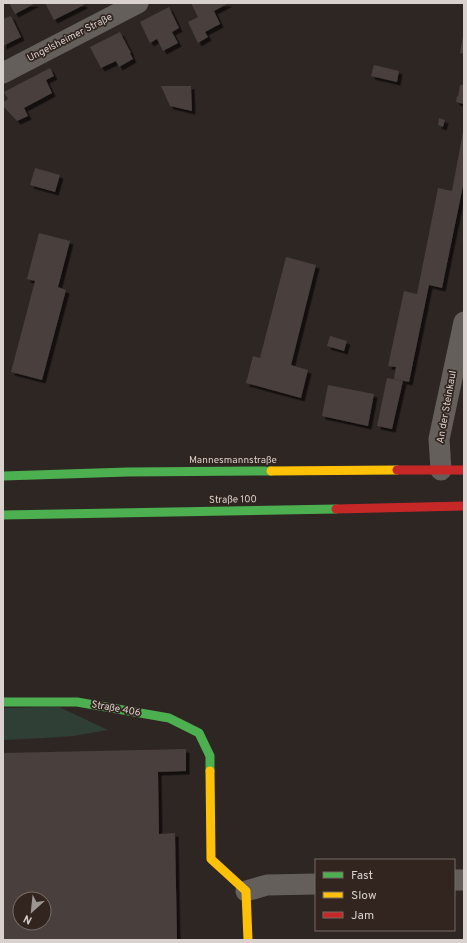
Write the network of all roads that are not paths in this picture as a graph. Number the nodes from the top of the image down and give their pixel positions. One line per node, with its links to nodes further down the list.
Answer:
1 (138, 3): 2 (street, Ungelsheimer Straße)
2 (3, 73)
3 (464, 322): 4 (street, An der Steinkaul)
4 (441, 470): 5 (street, Mannesmannstraße); 6 (street, Mannesmannstraße)
5 (464, 470)
6 (3, 476)
7 (464, 506): 8 (street, Straße 100)
8 (3, 515)
9 (3, 702): 11 (street, Straße 406)
10 (315, 884): 11 (street)
11 (246, 891): 12 (street)
12 (248, 940)

